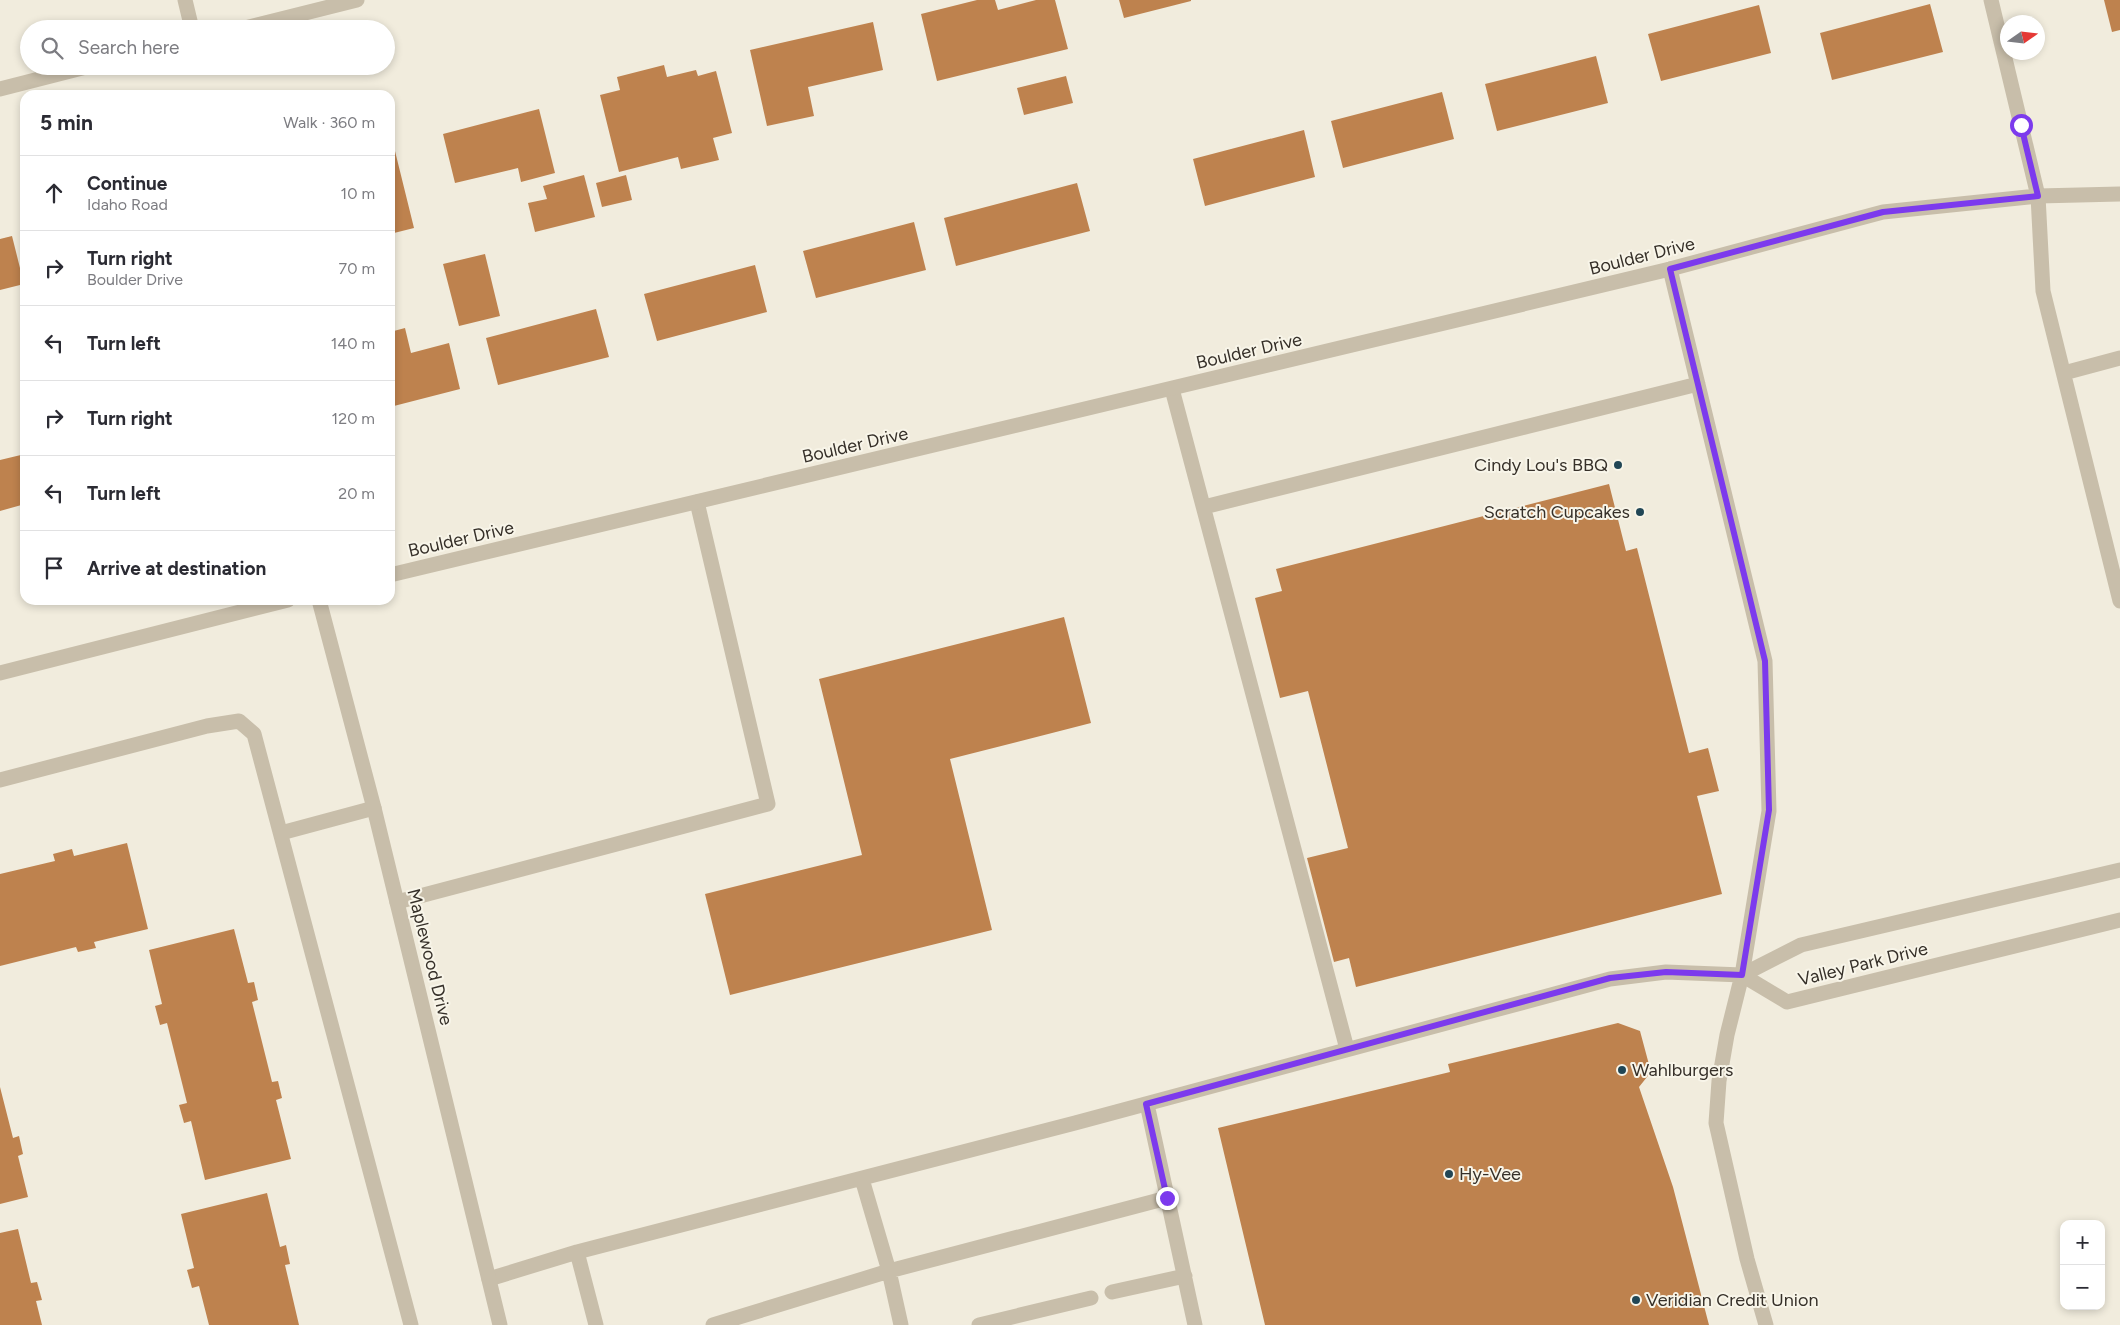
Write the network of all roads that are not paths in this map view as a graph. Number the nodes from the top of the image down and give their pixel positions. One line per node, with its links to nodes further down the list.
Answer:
1 (185, 0): 4 (street)
2 (357, 0): 5 (street)
3 (1991, 0): 9 (street)
4 (190, 20)
5 (277, 20)
6 (53, 75): 7 (street)
7 (0, 88)
8 (2120, 194): 9 (street, Boulder Drive)
9 (2038, 196): 10 (street, Boulder Drive); 12 (street)
10 (1670, 269): 13 (street); 14 (street, Boulder Drive)
11 (2120, 358): 12 (street)
12 (2064, 373): 17 (street)
13 (1698, 384): 16 (street); 29 (street)
14 (1172, 389): 15 (street, Boulder Drive); 16 (street)
15 (697, 502): 18 (street, Boulder Drive); 27 (street)
16 (1204, 508): 30 (street)
17 (2116, 570): 19 (street)
18 (395, 574)
19 (2120, 600)
20 (268, 605): 22 (street)
21 (320, 605): 24 (street, Maplewood Drive)
22 (0, 672)
23 (0, 780): 25 (street)
24 (374, 808): 25 (street); 27 (street, Maplewood Drive)
25 (281, 833): 40 (street)
26 (2120, 870): 29 (street, Valley Park Drive)
27 (397, 902): 37 (street, Maplewood Drive)
28 (2120, 920): 29 (street, Valley Park Drive)
29 (1742, 975): 30 (street); 47 (street)
30 (1346, 1050): 31 (street)
31 (1146, 1104): 32 (street); 33 (street)
32 (862, 1179): 34 (street); 35 (street)
33 (1167, 1198): 35 (street); 36 (street)
34 (577, 1252): 37 (street); 42 (street)
35 (889, 1271): 43 (street); 44 (street)
36 (1185, 1276): 38 (street); 46 (street)
37 (489, 1279): 41 (street, Maplewood Drive)
38 (1112, 1292)
39 (1091, 1298): 45 (street)
40 (410, 1325)
41 (500, 1325)
42 (596, 1325)
43 (713, 1325)
44 (901, 1325)
45 (979, 1325)
46 (1195, 1325)
47 (1766, 1325)

